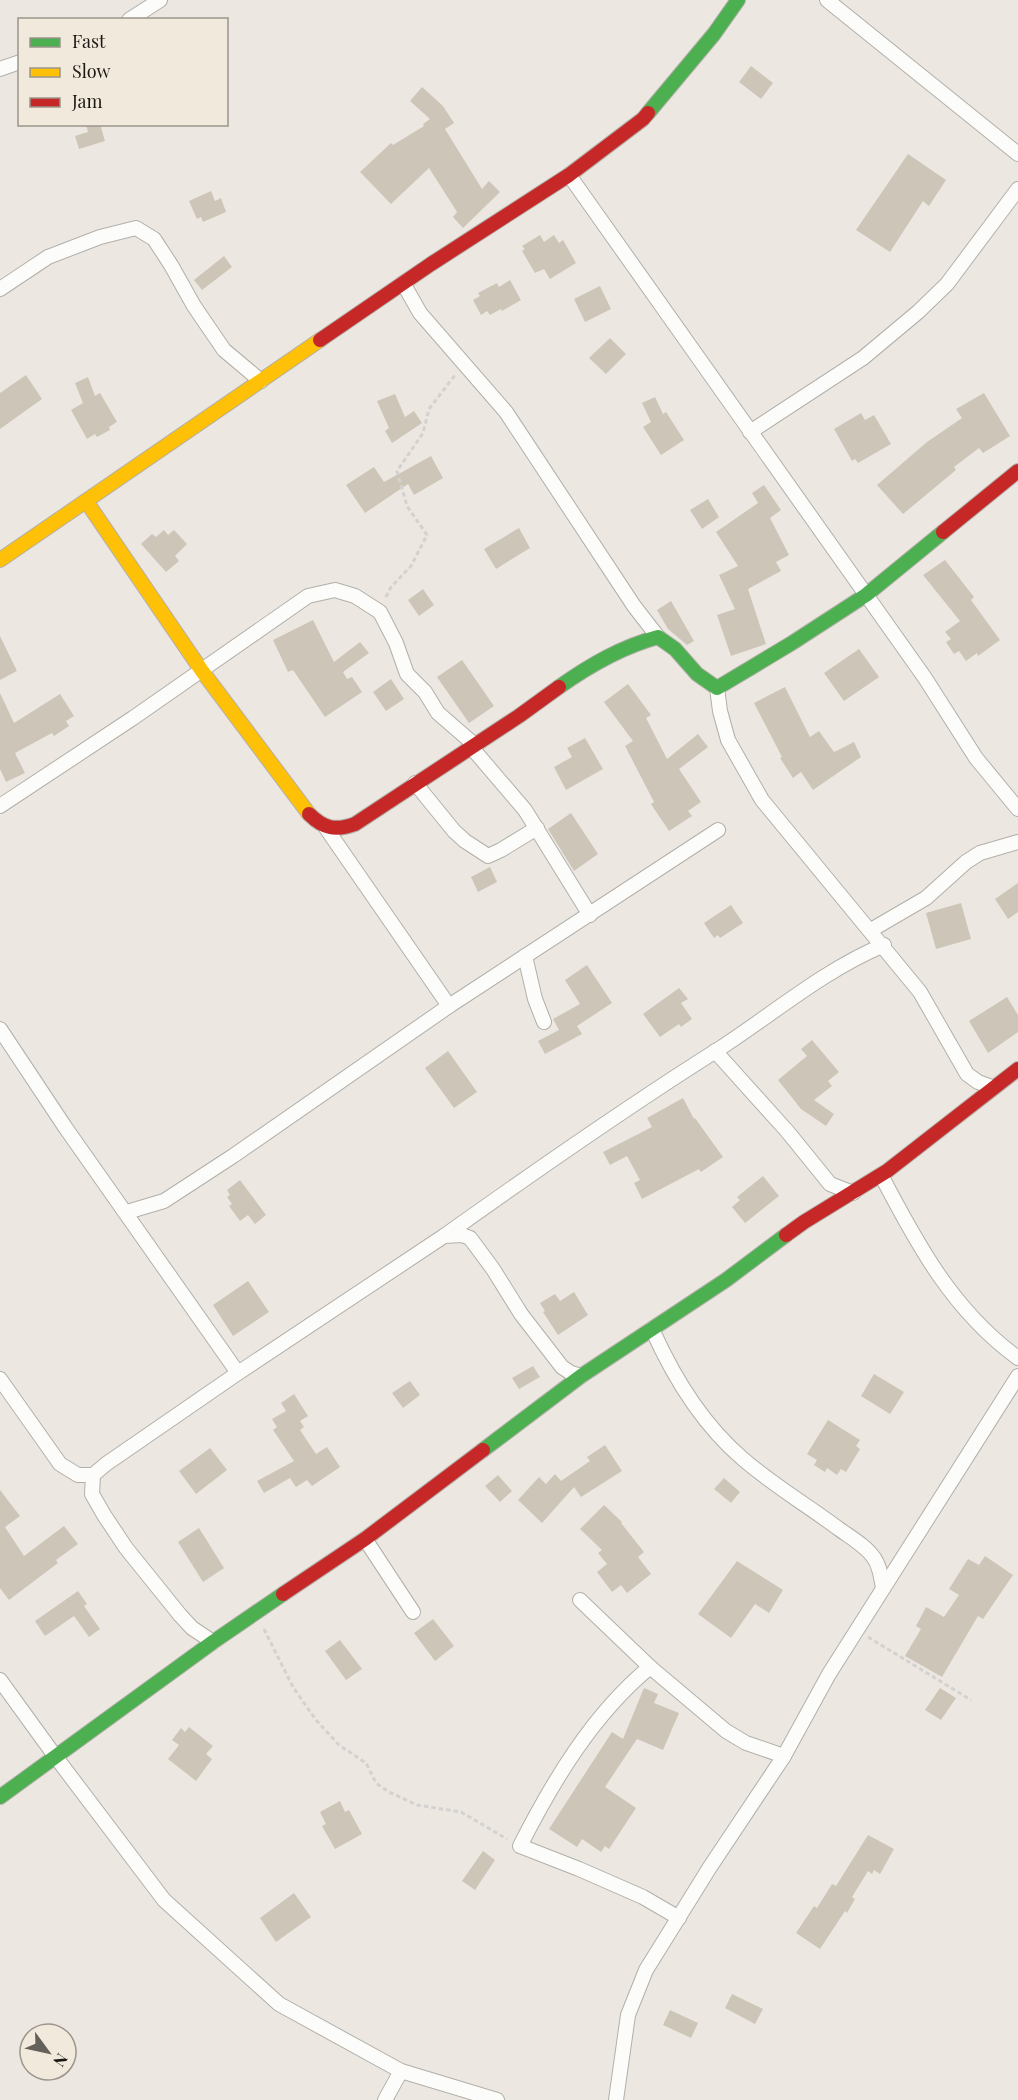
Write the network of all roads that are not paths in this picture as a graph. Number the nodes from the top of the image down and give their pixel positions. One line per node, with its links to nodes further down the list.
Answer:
1 (160, 0): 4 (street)
2 (738, 0): 8 (street)
3 (827, 0): 7 (street)
4 (132, 18)
5 (18, 63): 6 (street)
6 (0, 69)
7 (1018, 153)
8 (568, 175): 10 (street); 13 (street)
9 (1018, 189): 13 (street)
10 (403, 283): 12 (street); 18 (street)
11 (0, 289): 12 (street)
12 (261, 381): 15 (street)
13 (750, 432): 17 (street)
14 (1018, 471): 17 (street)
15 (86, 501): 16 (street); 19 (street)
16 (3, 553)
17 (866, 595): 20 (street); 24 (street)
18 (658, 637): 20 (street); 21 (street)
19 (202, 671): 21 (street); 23 (street); 25 (street)
20 (717, 687): 30 (street)
21 (474, 747): 22 (street); 26 (street)
22 (415, 783): 25 (street); 26 (street)
23 (2, 800)
24 (1018, 808)
25 (326, 828): 33 (street)
26 (537, 828): 29 (street)
27 (718, 830): 29 (street)
28 (1018, 842): 30 (street)
29 (590, 915): 32 (street)
30 (871, 930): 31 (street)
31 (884, 945): 36 (street); 38 (street)
32 (525, 956): 33 (street); 34 (street)
33 (449, 1006): 41 (street)
34 (544, 1022)
35 (0, 1029): 41 (street)
36 (715, 1051): 40 (street); 42 (street)
37 (1018, 1069): 38 (street)
38 (992, 1087): 39 (street)
39 (881, 1175): 40 (street); 44 (street)
40 (853, 1192): 43 (street)
41 (126, 1212): 45 (street)
42 (444, 1236): 45 (street); 46 (street)
43 (652, 1329): 46 (street); 51 (street)
44 (1018, 1359)
45 (238, 1373): 49 (street)
46 (581, 1376): 50 (street)
47 (1018, 1376): 51 (street)
48 (0, 1379): 49 (street)
49 (93, 1475): 54 (street)
50 (365, 1539): 53 (street); 54 (street)
51 (883, 1588): 58 (street)
52 (580, 1600): 55 (street)
53 (413, 1612)
54 (213, 1642): 57 (street)
55 (650, 1667): 58 (street); 60 (street)
56 (0, 1680): 57 (street)
57 (55, 1756): 59 (street); 61 (street)
58 (784, 1756): 60 (street)
59 (0, 1797)
60 (679, 1918): 64 (street)
61 (401, 2071): 62 (street); 63 (street)
62 (385, 2100)
63 (497, 2100)
64 (616, 2100)

